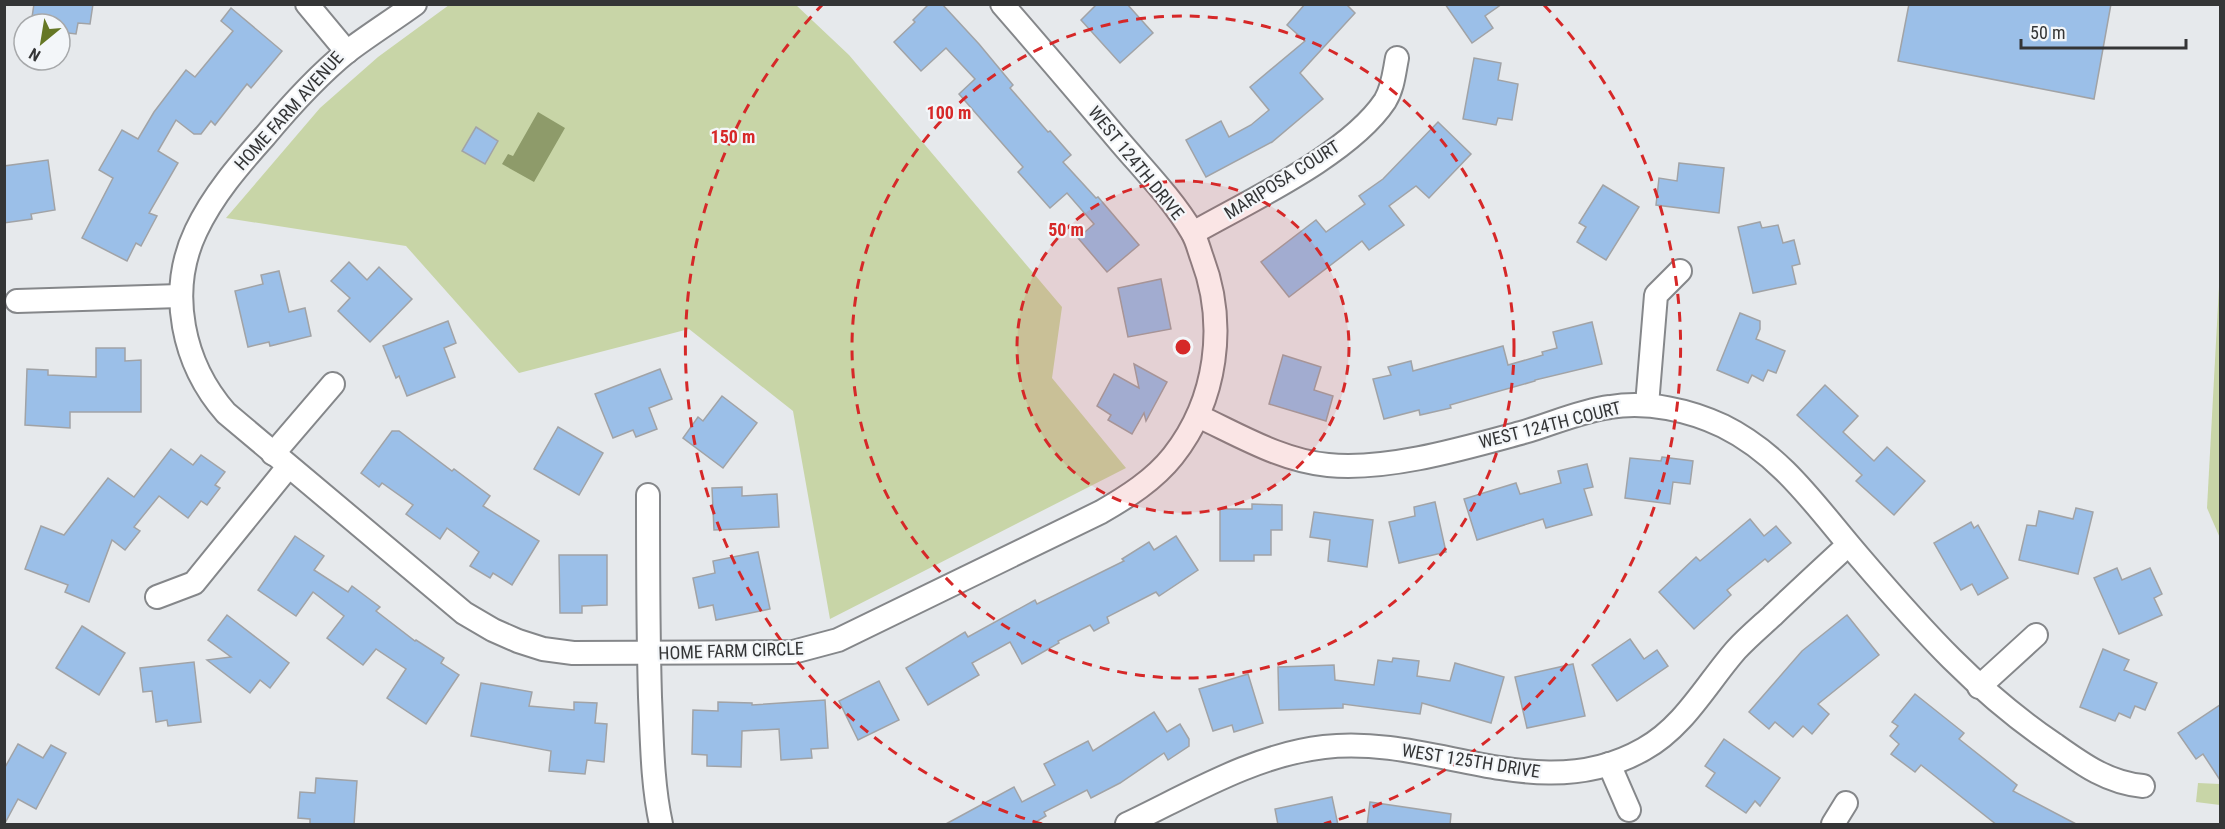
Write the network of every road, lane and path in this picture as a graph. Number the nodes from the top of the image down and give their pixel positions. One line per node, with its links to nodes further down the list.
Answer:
1 (307, 4): 4 (street, HOME FARM AVENUE)
2 (415, 4): 4 (street)
3 (1006, 6): 6 (street, WEST 124TH DRIVE)
4 (347, 52): 8 (street, HOME FARM AVENUE)
5 (1397, 58): 6 (street, MARIPOSA COURT)
6 (1193, 233): 12 (street, WEST 124TH DRIVE)
7 (1680, 272): 11 (street)
8 (180, 297): 9 (street); 13 (street, HOME FARM AVENUE)
9 (18, 301)
10 (333, 384): 13 (street)
11 (1647, 405): 12 (street, WEST 124TH COURT); 15 (street, WEST 124TH COURT)
12 (1198, 416): 18 (street, HOME FARM CIRCLE)
13 (280, 460): 16 (street); 18 (street, HOME FARM CIRCLE)
14 (648, 495): 18 (street)
15 (1848, 545): 19 (street, WEST 124TH COURT); 20 (street, WEST 125TH DRIVE)
16 (157, 597)
17 (2036, 635): 19 (street)
18 (649, 654): 24 (street)
19 (1979, 687): 21 (street, WEST 124TH COURT)
20 (1609, 764): 23 (street); 25 (street, WEST 125TH DRIVE)
21 (2143, 786)
22 (1846, 803): 26 (street)
23 (1629, 810)
24 (661, 825)
25 (1127, 825)
26 (1833, 825)

